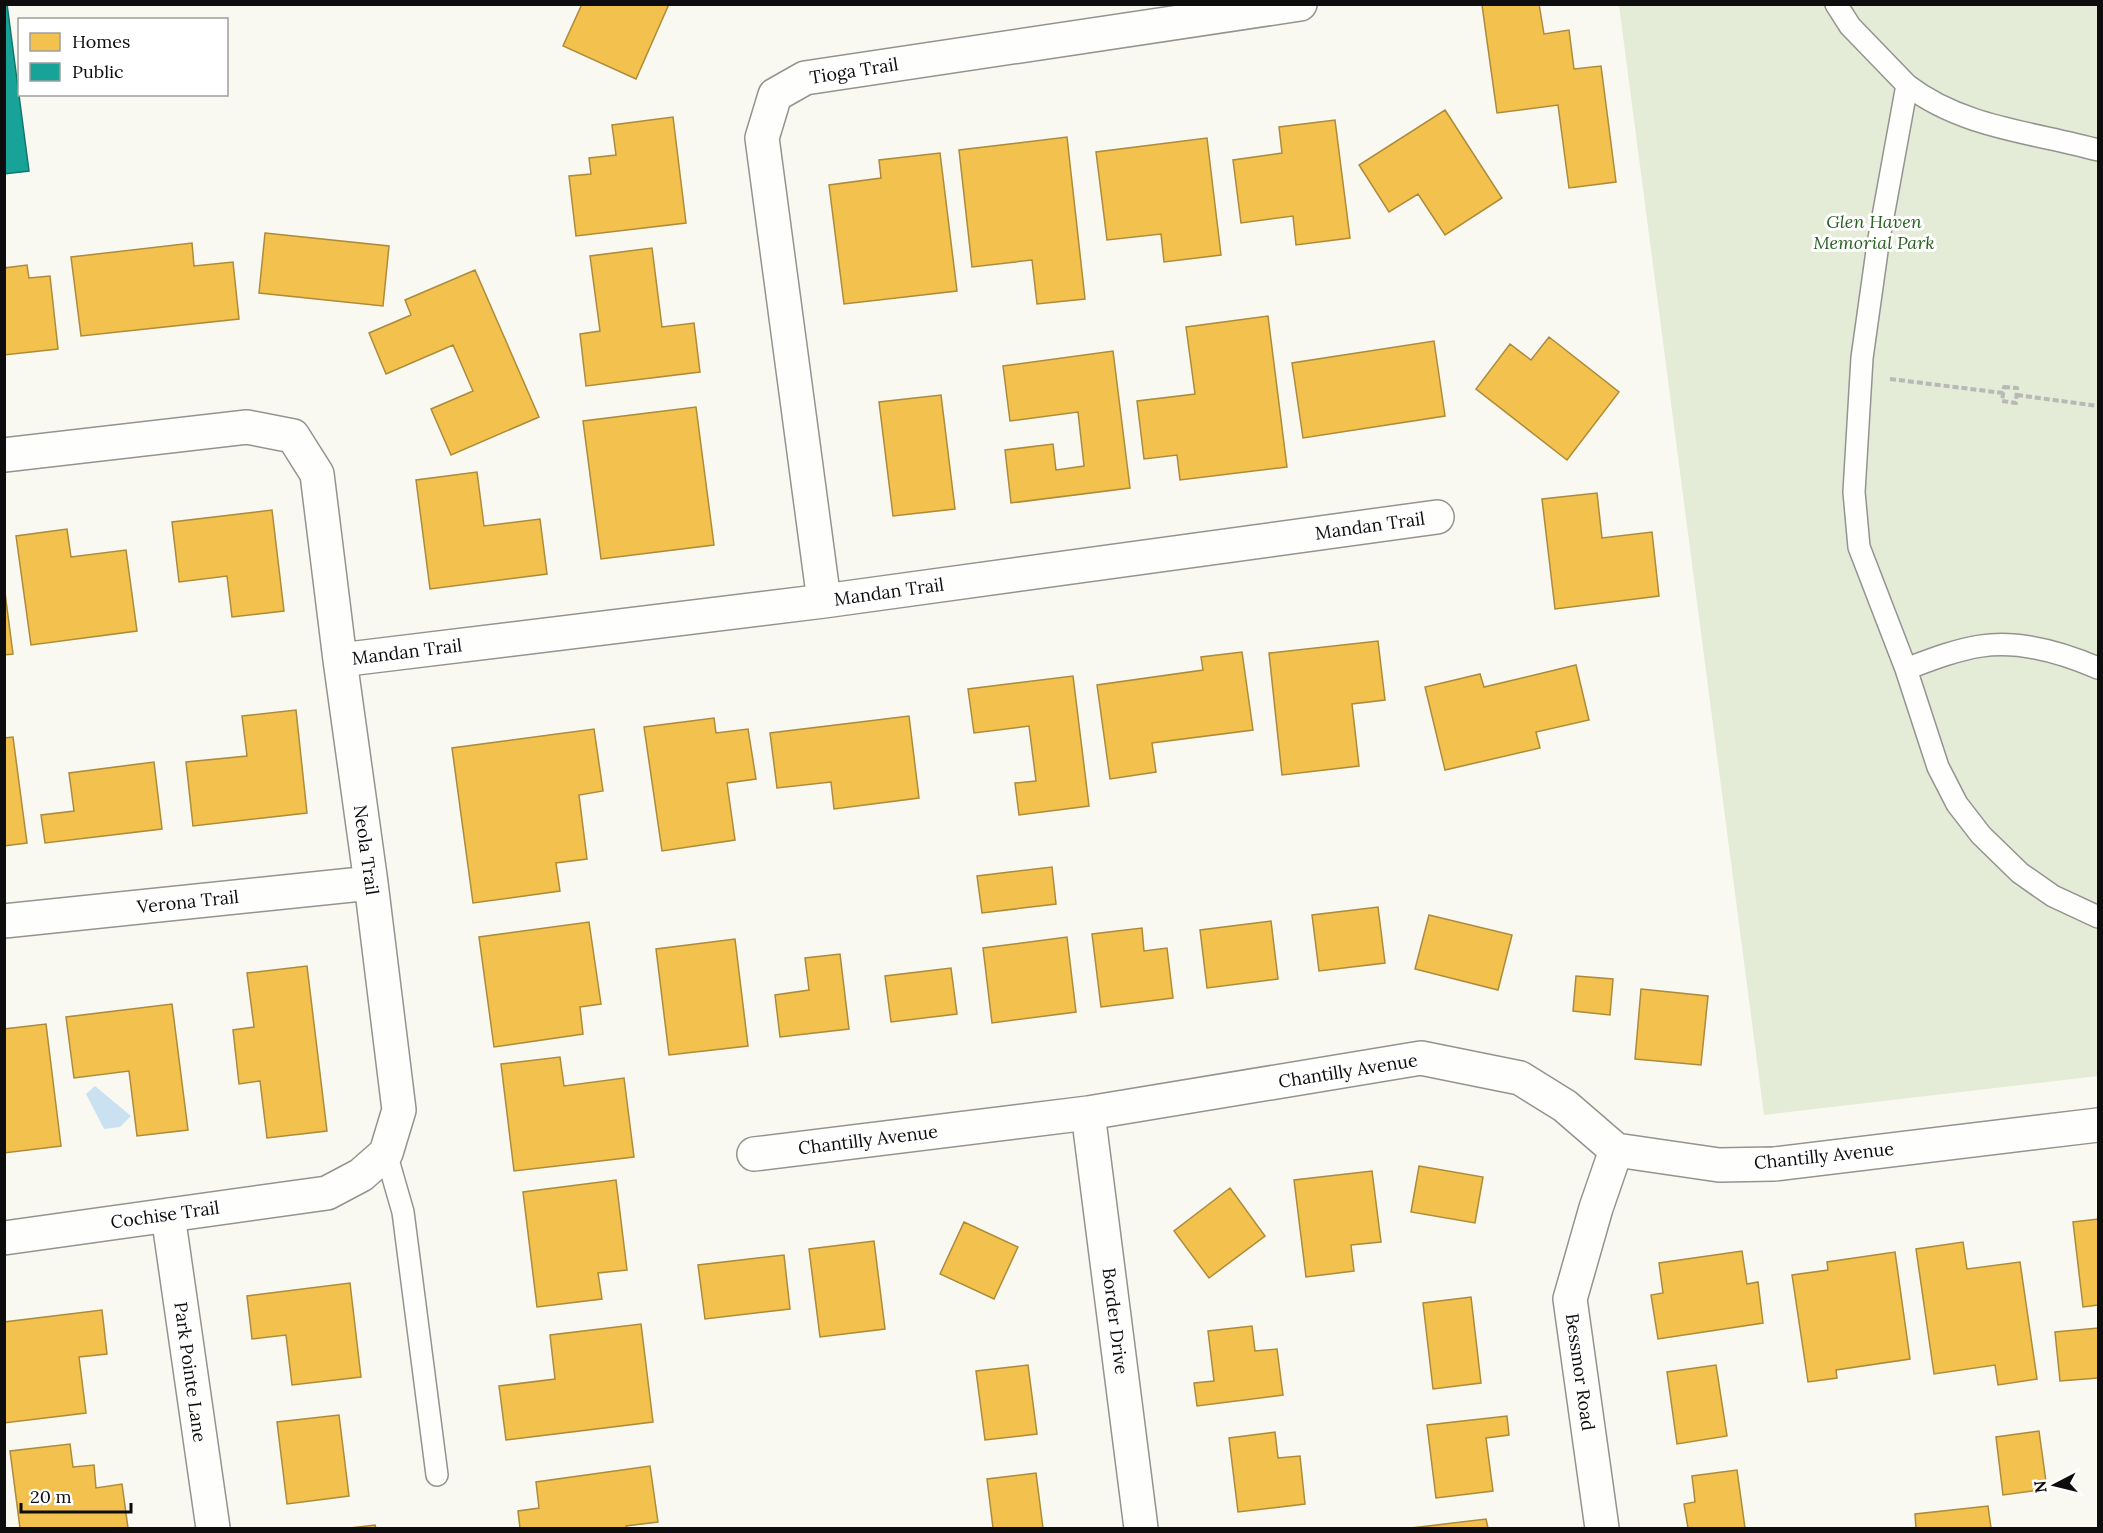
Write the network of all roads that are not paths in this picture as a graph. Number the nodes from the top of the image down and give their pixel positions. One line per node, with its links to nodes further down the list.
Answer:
1 (1300, 4): 7 (street, Tioga Trail)
2 (1836, 4): 3 (lane)
3 (1908, 85): 4 (lane); 10 (lane)
4 (2098, 150)
5 (4, 455): 8 (street, Neola Trail)
6 (1437, 517): 7 (street, Mandan Trail)
7 (824, 601): 8 (street, Mandan Trail)
8 (340, 660): 11 (street, Neola Trail)
9 (2098, 668): 10 (lane)
10 (1906, 669): 12 (lane)
11 (371, 883): 13 (street, Verona Trail); 17 (street, Neola Trail)
12 (2098, 917)
13 (4, 921)
14 (1088, 1113): 16 (street, Chantilly Avenue); 18 (street, Chantilly Avenue); 23 (street, Border Drive)
15 (2098, 1125): 16 (street, Chantilly Avenue)
16 (1616, 1150): 24 (street, Bessmor Road)
17 (386, 1153): 19 (street, Cochise Trail); 21 (lane)
18 (754, 1154)
19 (168, 1215): 20 (street, Cochise Trail); 22 (street, Park Pointe Lane)
20 (4, 1238)
21 (437, 1475)
22 (213, 1528)
23 (1142, 1528)
24 (1602, 1528)

